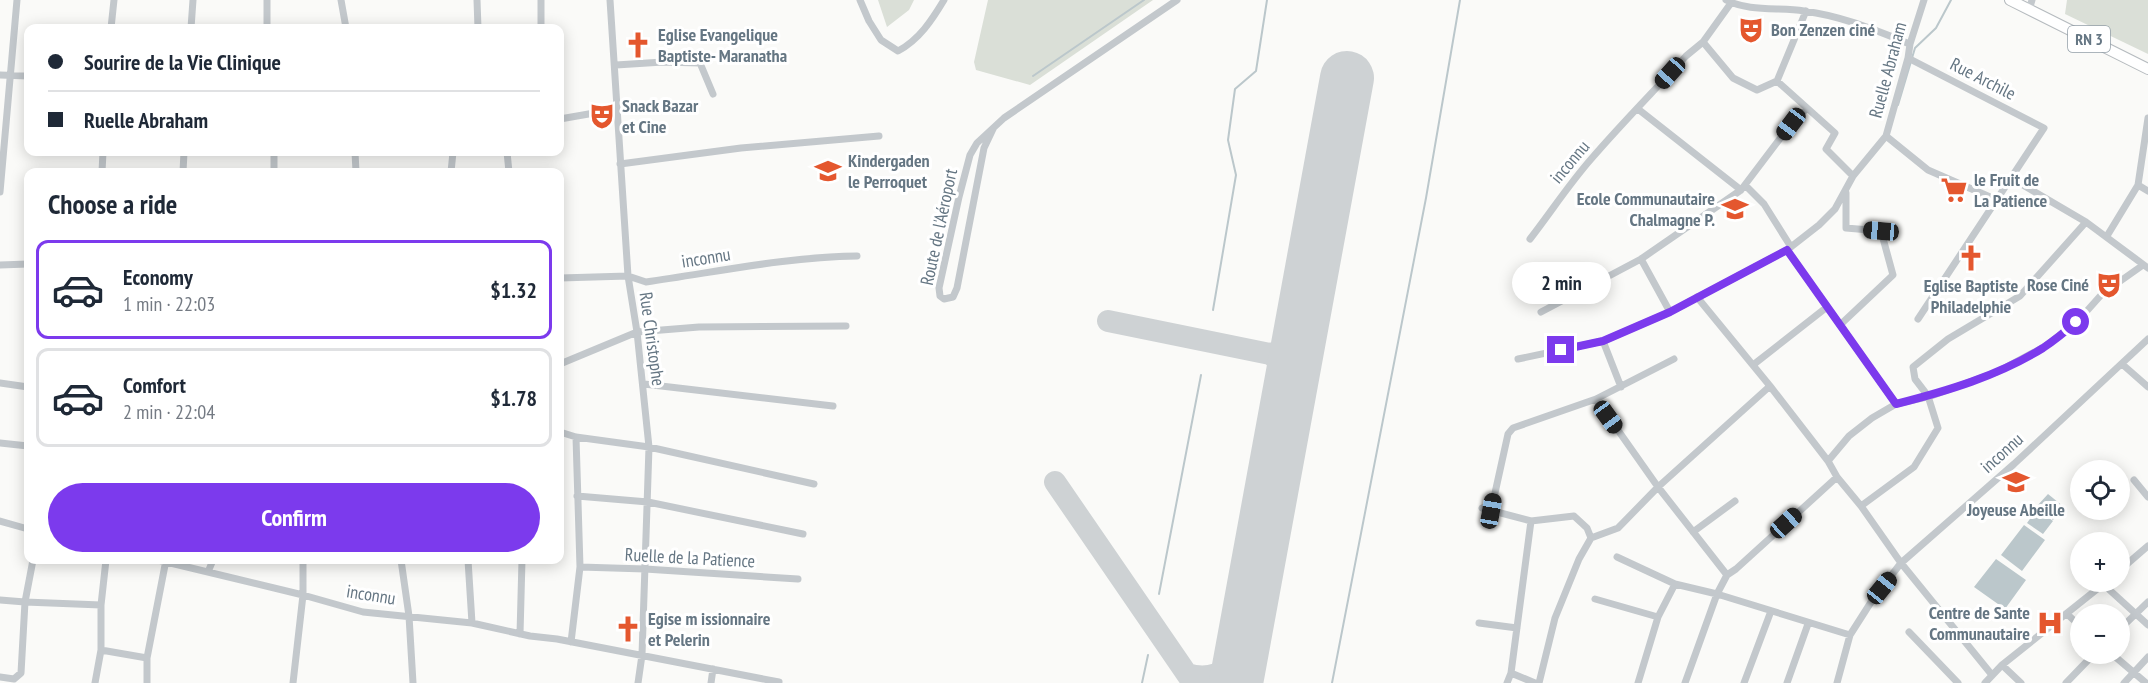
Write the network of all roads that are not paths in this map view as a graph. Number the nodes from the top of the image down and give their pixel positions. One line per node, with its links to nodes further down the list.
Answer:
1 (17, 0): 29 (street)
2 (114, 0): 17 (street)
3 (193, 0): 18 (street)
4 (267, 0): 19 (street)
5 (341, 0): 20 (street)
6 (477, 0): 21 (street)
7 (541, 0): 22 (street)
8 (610, 0): 26 (street, Rue Christophe)
9 (860, 0): 10 (street)
10 (944, 0)
11 (1177, 0): 38 (street, Route de l'Aéroport)
12 (1924, 0): 24 (street, Ruelle Abraham)
13 (2010, 0): 15 (main road, RN 3)
14 (1732, 2): 16 (street); 23 (street, inconnu)
15 (2031, 5): 27 (main road, RN 3)
16 (1806, 11): 24 (street); 31 (street)
17 (111, 24)
18 (191, 24)
19 (267, 24)
20 (345, 24)
21 (478, 24)
22 (542, 24)
23 (1703, 42): 31 (street); 35 (street, inconnu)
24 (1910, 44): 25 (street, Ruelle Abraham)
25 (1911, 59): 40 (street, Ruelle Abraham); 43 (street, Rue Archile)
26 (615, 65): 32 (street); 34 (street, Rue Christophe)
27 (2148, 69)
28 (0, 75): 29 (street)
29 (11, 76): 30 (street); 48 (street)
30 (24, 76)
31 (1777, 81): 33 (street)
32 (712, 94)
33 (1807, 108): 42 (street); 45 (street)
34 (616, 109): 36 (street); 41 (street, Rue Christophe)
35 (1638, 109): 45 (street); 52 (street, inconnu)
36 (564, 118)
37 (2148, 118): 44 (street)
38 (993, 129): 38 (street, Route de l'Aéroport)
39 (879, 136): 41 (street)
40 (1886, 136): 42 (street, Ruelle Abraham); 49 (street)
41 (620, 164): 59 (street, Rue Christophe)
42 (1853, 176): 46 (street, Ruelle Abraham)
43 (2011, 178): 49 (street); 50 (street)
44 (2138, 185): 47 (street); 51 (street)
45 (1743, 187): 53 (street); 55 (street)
46 (1846, 190): 53 (street, Ruelle Abraham); 66 (street)
47 (2148, 191)
48 (0, 192)
49 (1997, 200): 65 (street)
50 (2086, 222): 51 (street); 82 (street)
51 (2107, 236): 58 (street)
52 (1530, 238)
53 (1789, 249): 61 (street, Ruelle Abraham); 62 (street)
54 (857, 256): 59 (street, inconnu)
55 (1641, 259): 63 (street); 64 (street)
56 (24, 264): 57 (street)
57 (0, 265)
58 (2146, 267): 82 (street)
59 (628, 276): 60 (street, inconnu); 68 (street, Rue Christophe)
60 (564, 278)
61 (1697, 297): 64 (street, Ruelle Abraham); 75 (street)
62 (1827, 307): 66 (street); 75 (street)
63 (1540, 312)
64 (1670, 312): 70 (street, Ruelle Abraham)
65 (1918, 319)
66 (1840, 325): 84 (street)
67 (846, 326): 68 (street)
68 (637, 332): 73 (street); 77 (street, Rue Christophe)
69 (2148, 339): 74 (street, inconnu)
70 (1603, 341): 71 (street, Ruelle Abraham); 80 (street)
71 (1518, 359)
72 (1674, 359): 80 (street)
73 (564, 362)
74 (2122, 364): 81 (street); 121 (street, inconnu)
75 (1753, 365): 79 (street)
76 (0, 383): 78 (street)
77 (644, 384): 85 (street); 90 (street, Rue Christophe)
78 (24, 386)
79 (1770, 386): 91 (street); 95 (street)
80 (1622, 387): 83 (street)
81 (2148, 387)
82 (1928, 396): 84 (street); 100 (street)
83 (1596, 399): 95 (street); 102 (street)
84 (1896, 404): 91 (street)
85 (833, 406)
86 (564, 433): 87 (street)
87 (576, 437): 90 (street); 96 (street)
88 (0, 442): 89 (street)
89 (24, 445)
90 (649, 447): 94 (street); 99 (street, Rue Christophe)
91 (1828, 461): 92 (street)
92 (1837, 477): 100 (street); 125 (street)
93 (2134, 480): 97 (street)
94 (814, 484)
95 (1658, 487): 106 (street); 108 (street)
96 (577, 496): 99 (street); 122 (street)
97 (2148, 497)
98 (1735, 501): 106 (street)
99 (648, 502): 107 (street); 123 (street, Rue Christophe)
100 (1861, 506): 121 (street)
101 (1482, 508): 102 (street)
102 (1491, 511): 104 (street)
103 (0, 521): 105 (street)
104 (1531, 521): 108 (street); 148 (street)
105 (24, 528)
106 (1693, 532): 125 (street)
107 (803, 534)
108 (1592, 538): 173 (street)
109 (2148, 546): 111 (street)
110 (1617, 557): 127 (street)
111 (2130, 561)
112 (32, 564): 134 (street)
113 (106, 564): 136 (street)
114 (162, 564): 156 (street)
115 (178, 564): 124 (street, inconnu)
116 (211, 564): 124 (street)
117 (303, 564): 131 (street)
118 (402, 564): 140 (street)
119 (468, 564): 144 (street)
120 (522, 564): 150 (street)
121 (1902, 564): 151 (street, inconnu); 163 (street)
122 (580, 567): 123 (street, Ruelle de la Patience); 152 (street)
123 (645, 569): 126 (street, Ruelle de la Patience); 154 (street, Rue Christophe)
124 (208, 572): 131 (street, inconnu)
125 (1727, 575): 130 (street)
126 (798, 579)
127 (1675, 584): 130 (street); 141 (street)
128 (2093, 592): 138 (street)
129 (2113, 592): 139 (street)
130 (1717, 594): 137 (street); 175 (street)
131 (303, 595): 140 (street, inconnu); 168 (street)
132 (1594, 599): 141 (street)
133 (0, 600): 134 (street)
134 (26, 602): 136 (street); 164 (street)
135 (2148, 602): 139 (street)
136 (101, 605): 153 (street)
137 (1771, 611): 146 (street); 176 (street)
138 (2067, 614): 142 (street); 159 (street)
139 (2134, 614): 143 (street); 147 (street)
140 (409, 616): 144 (street, inconnu); 169 (street)
141 (1658, 617): 174 (street)
142 (2070, 617)
143 (2130, 618)
144 (472, 623): 150 (street, inconnu)
145 (1479, 623): 148 (street)
146 (1808, 624): 151 (street); 177 (street)
147 (2148, 625)
148 (1517, 628): 161 (street)
149 (1909, 632): 179 (street)
150 (520, 634): 152 (street, inconnu)
151 (1850, 635): 178 (street, inconnu)
152 (571, 642): 154 (street, inconnu)
153 (101, 650): 156 (street); 166 (street)
154 (642, 655): 160 (street, inconnu); 170 (street, Rue Christophe)
155 (2148, 657): 162 (street)
156 (147, 658): 167 (street)
157 (2084, 664): 182 (street)
158 (2123, 664): 162 (street)
159 (2002, 665): 163 (street); 181 (street)
160 (713, 669): 165 (street, inconnu); 171 (street)
161 (1511, 673): 172 (street); 173 (street)
162 (2133, 673): 183 (street); 184 (street)
163 (1992, 675): 180 (street)
164 (0, 677)
165 (779, 682)
166 (95, 683)
167 (147, 683)
168 (293, 683)
169 (413, 683)
170 (639, 683)
171 (711, 683)
172 (1507, 683)
173 (1537, 683)
174 (1638, 683)
175 (1684, 683)
176 (1744, 683)
177 (1787, 683)
178 (1837, 683)
179 (1958, 683)
180 (1984, 683)
181 (2021, 683)
182 (2066, 683)
183 (2124, 683)
184 (2146, 683)

